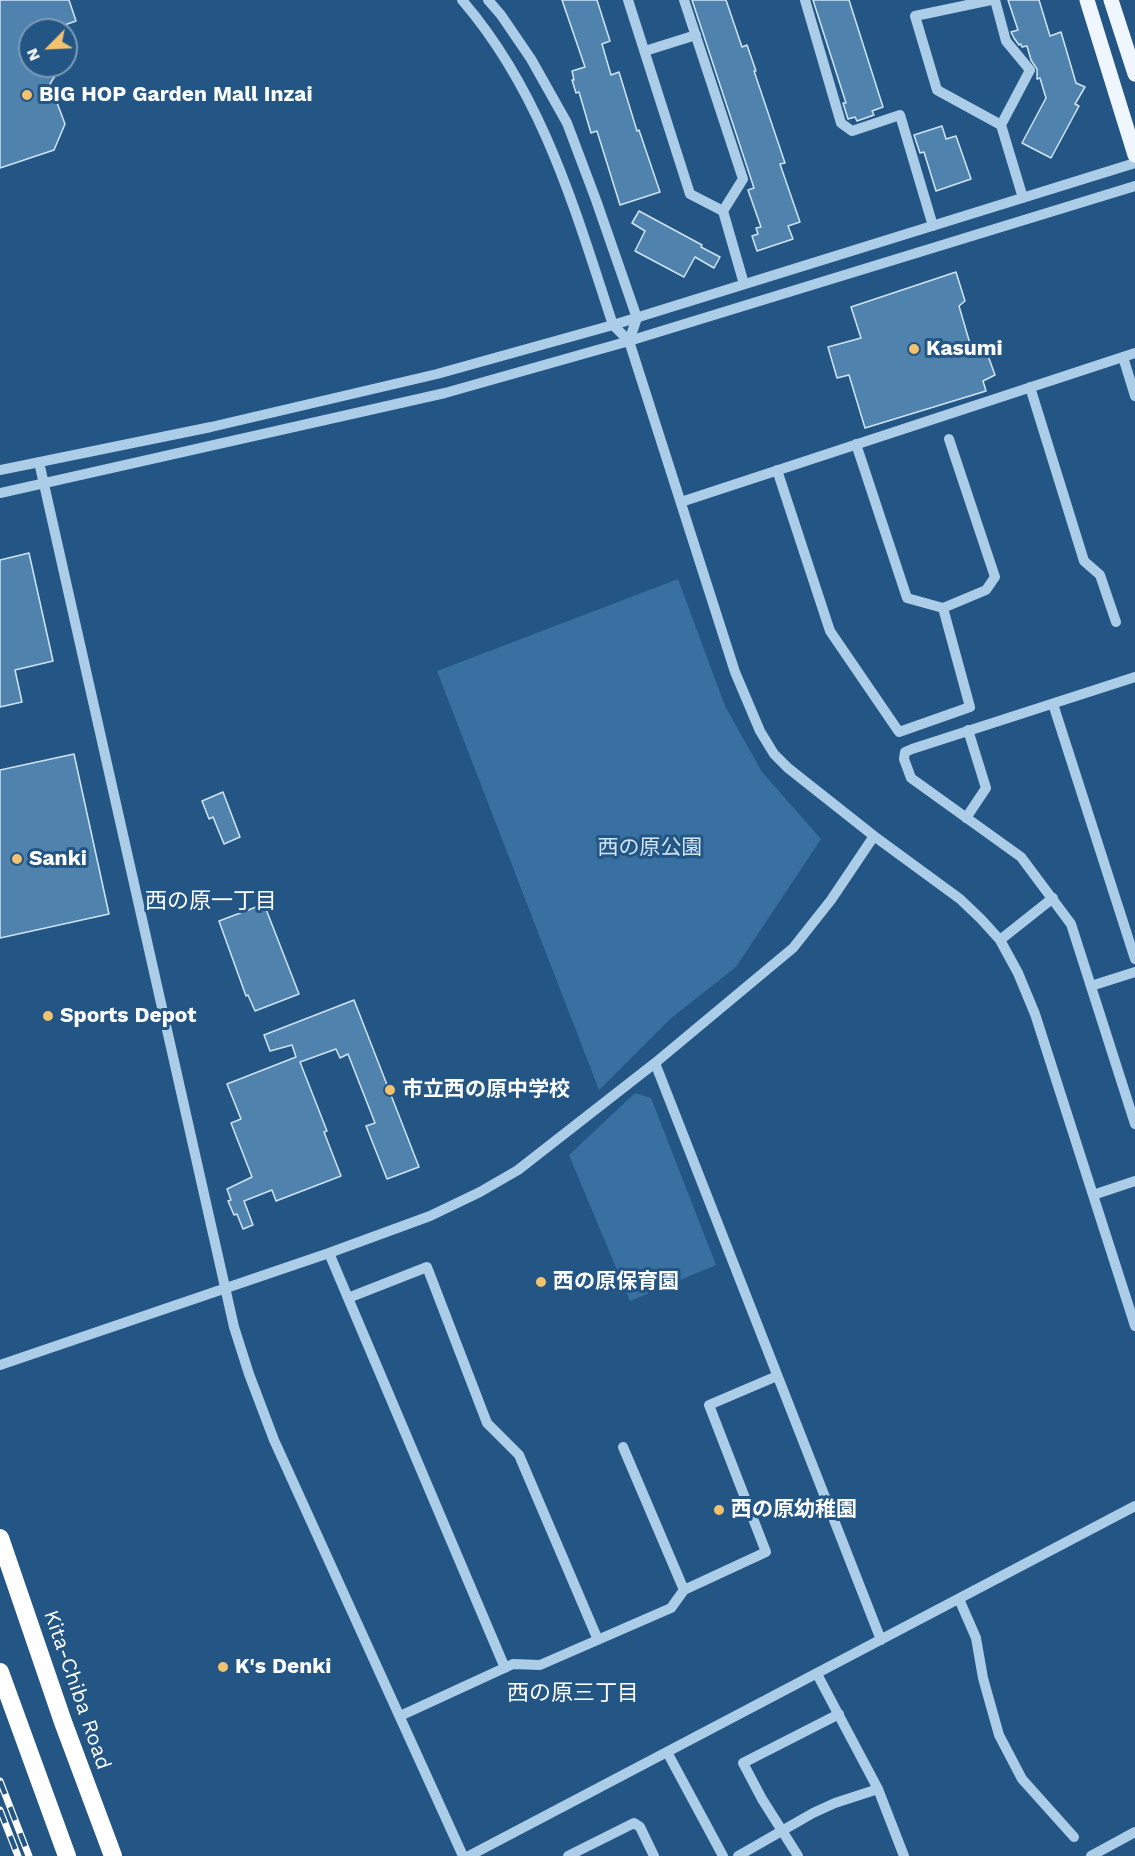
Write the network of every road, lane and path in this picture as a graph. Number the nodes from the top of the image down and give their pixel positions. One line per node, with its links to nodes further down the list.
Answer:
1 (462, 0): 21 (street)
2 (488, 0): 20 (street)
3 (628, 0): 10 (street)
4 (684, 0): 9 (street)
5 (805, 0): 18 (street)
6 (993, 0): 12 (street); 12 (street)
7 (1087, 0): 13 (main road)
8 (1111, 0): 11 (main road)
9 (696, 35): 10 (street); 17 (street)
10 (645, 51): 17 (street)
11 (1135, 74)
12 (1001, 125): 16 (street)
13 (1135, 155)
14 (1135, 163): 16 (street)
15 (1135, 186): 22 (street)
16 (1023, 198): 18 (street)
17 (723, 211): 19 (street)
18 (933, 226): 19 (street)
19 (744, 284): 20 (street)
20 (636, 318): 21 (street); 22 (street)
21 (613, 325): 22 (street); 29 (street)
22 (629, 341): 32 (street); 34 (street)
23 (1135, 353): 24 (street)
24 (1123, 357): 25 (street); 26 (street)
25 (1030, 387): 28 (street); 36 (street)
26 (1135, 396)
27 (949, 439): 35 (street)
28 (856, 444): 30 (street); 35 (street)
29 (39, 462): 31 (street); 32 (street)
30 (777, 470): 34 (street); 35 (street)
31 (0, 471)
32 (44, 483): 33 (street); 52 (street)
33 (0, 493)
34 (681, 502): 41 (street)
35 (943, 608)
36 (1116, 622)
37 (1135, 677): 38 (street)
38 (1053, 704): 39 (street); 44 (street)
39 (968, 730): 40 (street); 40 (street)
40 (966, 818): 42 (street)
41 (874, 837): 43 (street); 47 (street)
42 (1053, 898): 43 (street); 46 (street)
43 (1000, 940): 50 (street)
44 (1135, 959)
45 (1135, 972): 46 (street)
46 (1091, 986): 48 (street)
47 (654, 1063): 51 (street); 56 (street)
48 (1135, 1124)
49 (1135, 1181): 50 (street)
50 (1093, 1195): 54 (street)
51 (329, 1253): 52 (street); 53 (street)
52 (224, 1288): 55 (street); 68 (street)
53 (348, 1298): 62 (street); 64 (street)
54 (1135, 1326)
55 (0, 1365)
56 (777, 1376): 60 (street); 63 (street)
57 (623, 1447): 60 (street)
58 (1135, 1506): 61 (street)
59 (0, 1538): 75 (highway, Kita-Chiba Road)
60 (684, 1590): 62 (street)
61 (959, 1599): 63 (street); 73 (street)
62 (598, 1640): 64 (street)
63 (881, 1640): 66 (street)
64 (505, 1668): 68 (street)
65 (0, 1672): 74 (highway)
66 (818, 1674): 67 (street); 69 (street)
67 (839, 1714): 70 (street); 71 (street)
68 (400, 1716): 76 (street)
69 (667, 1752): 77 (street); 80 (street)
70 (878, 1789): 71 (street); 83 (street)
71 (783, 1831): 81 (street); 82 (street)
72 (1135, 1832): 84 (street)
73 (1074, 1837)
74 (67, 1856)
75 (113, 1856)
76 (463, 1856)
77 (469, 1856)
78 (568, 1856): 79 (street)
79 (654, 1856)
80 (723, 1856)
81 (738, 1856)
82 (798, 1856)
83 (904, 1856)
84 (1091, 1856)

